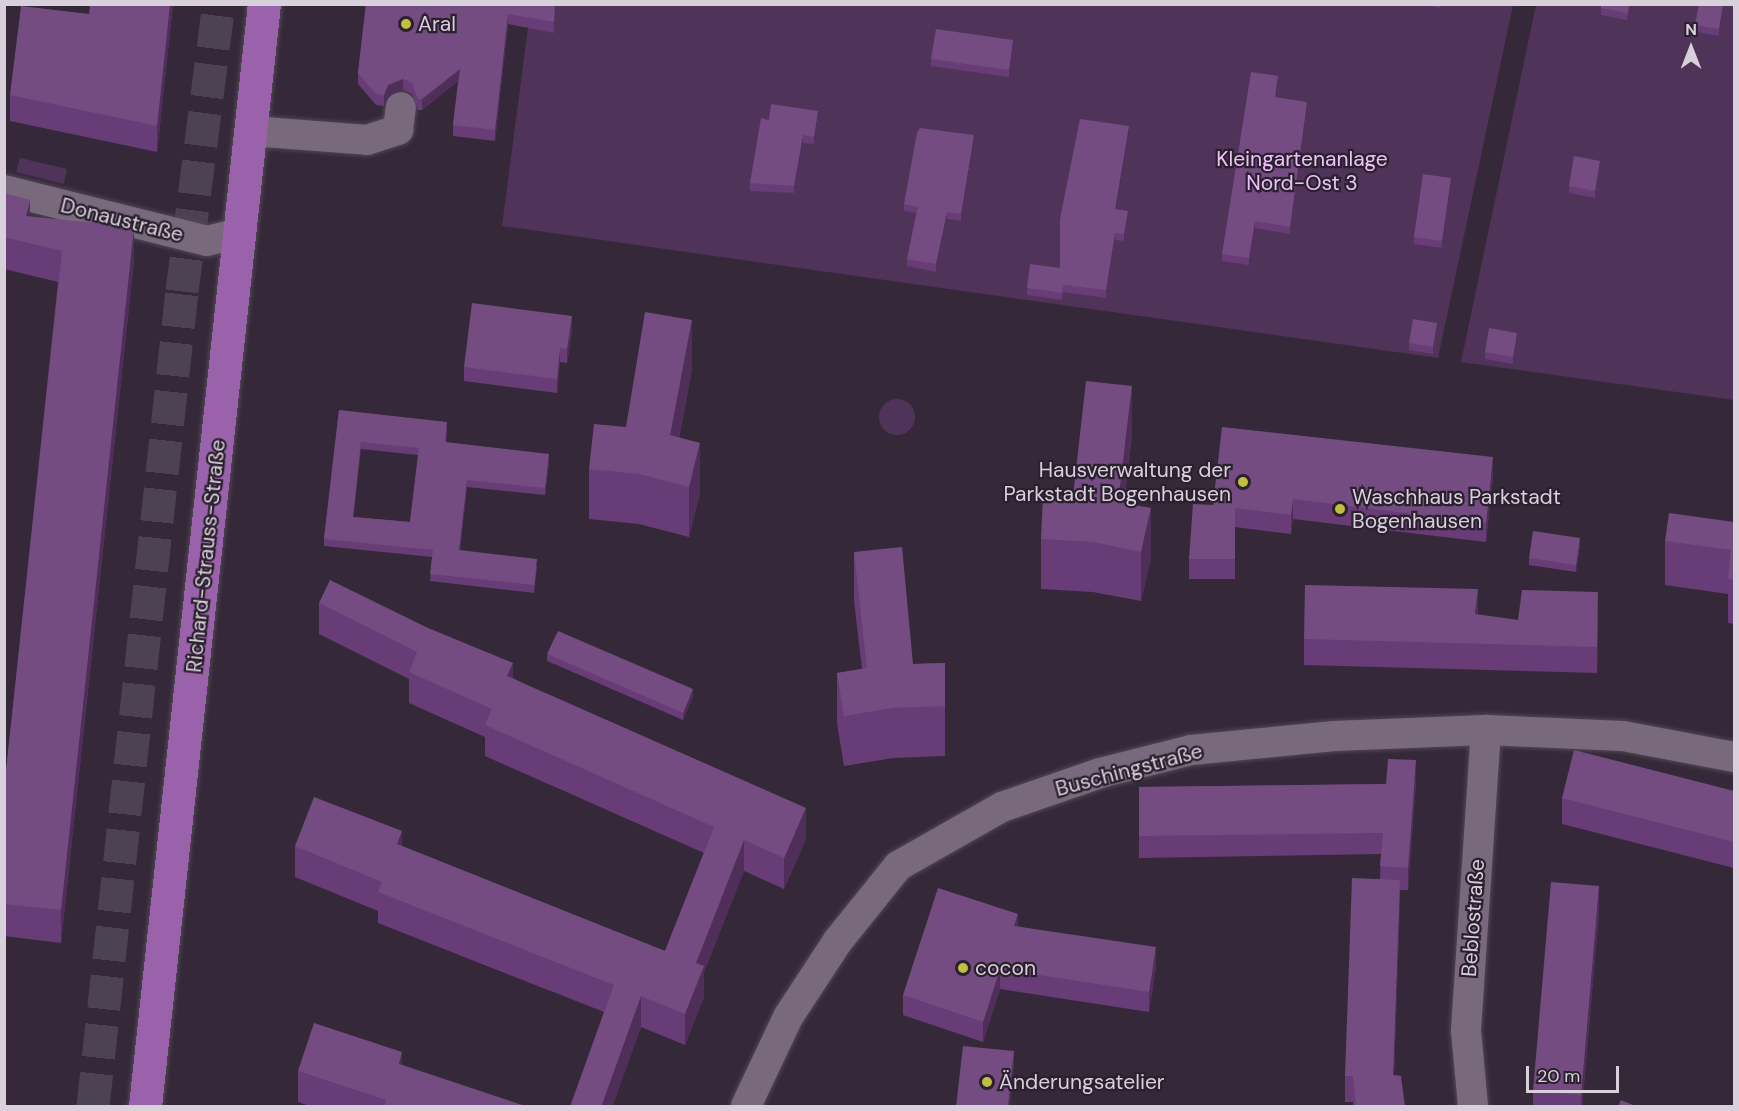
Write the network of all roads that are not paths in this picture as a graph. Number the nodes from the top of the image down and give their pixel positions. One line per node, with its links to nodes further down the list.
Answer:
1 (264, 4): 3 (main road, Richard-Strauss-Straße)
2 (401, 107): 3 (street)
3 (251, 131): 5 (main road, Richard-Strauss-Straße)
4 (4, 190): 5 (street, Donaustraße)
5 (240, 233): 8 (main road, Richard-Strauss-Straße)
6 (1486, 730): 7 (street, Buschingstraße); 9 (street, Buschingstraße); 10 (street, Beblostraße)
7 (1734, 757)
8 (145, 1107)
9 (746, 1107)
10 (1473, 1107)

